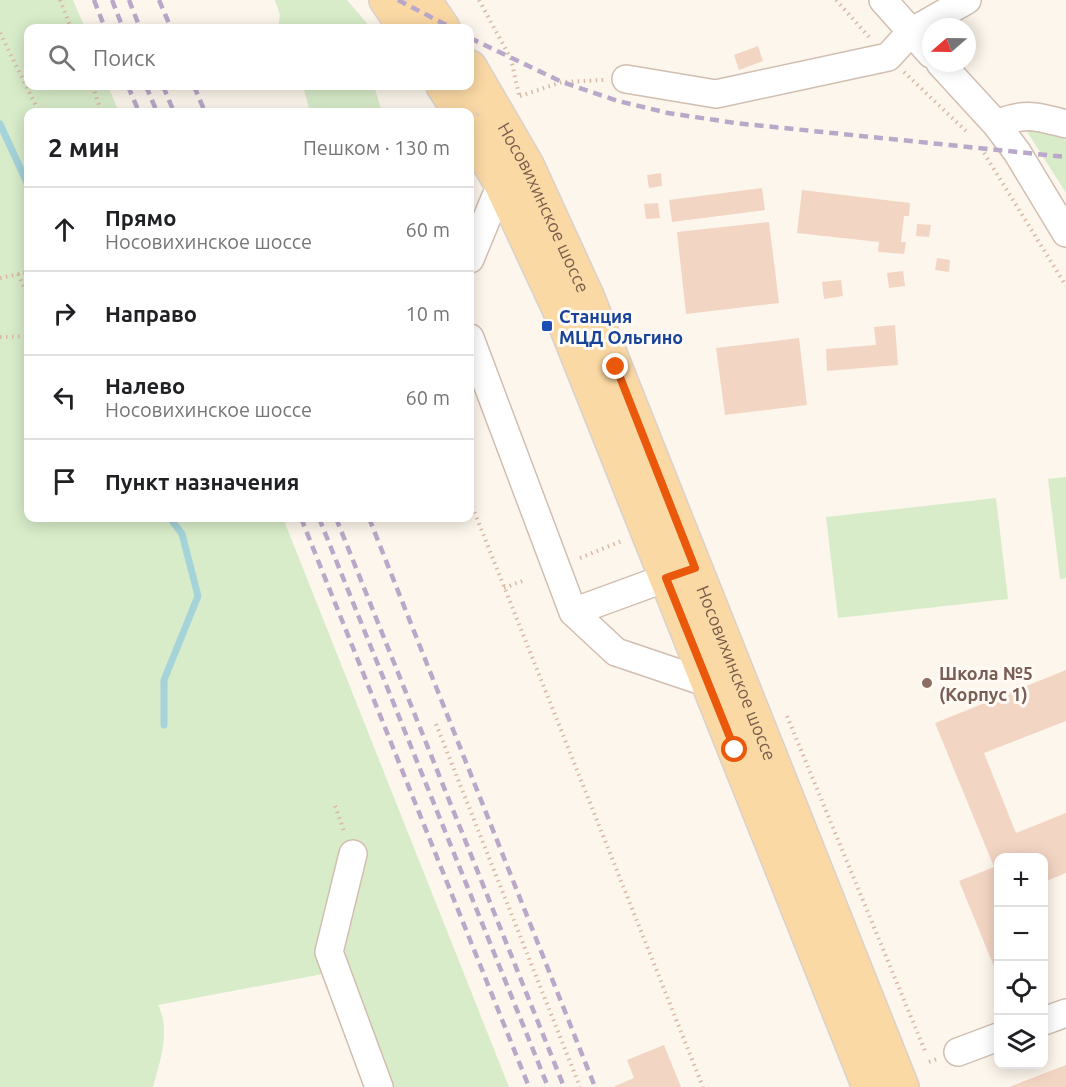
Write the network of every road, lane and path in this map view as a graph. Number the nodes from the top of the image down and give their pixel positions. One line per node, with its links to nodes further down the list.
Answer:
1 (60, 0): 8 (path)
2 (386, 0): 9 (main road)
3 (424, 0): 10 (main road)
4 (479, 0): 17 (path)
5 (836, 0): 14 (path)
6 (882, 0): 11 (street)
7 (967, 0): 11 (street)
8 (69, 24)
9 (402, 24)
10 (440, 24)
11 (911, 32): 13 (street); 14 (street)
12 (0, 33): 18 (path)
13 (922, 44)
14 (888, 57): 17 (street); 27 (path)
15 (948, 72): 25 (street)
16 (474, 74): 44 (main road, Носовихинское шоссе)
17 (626, 79)
18 (24, 82)
19 (28, 90): 22 (path)
20 (94, 90): 23 (path)
21 (445, 90): 24 (main road)
22 (37, 108)
23 (100, 108)
24 (457, 108)
25 (996, 124): 26 (street); 31 (street)
26 (1066, 124)
27 (970, 135)
28 (474, 137): 30 (main road, Носовихинское шоссе)
29 (982, 148): 36 (path)
30 (501, 184): 32 (street); 44 (main road, Носовихинское шоссе)
31 (1066, 233)
32 (474, 249)
33 (24, 273): 34 (path)
34 (18, 274): 35 (path); 37 (path)
35 (0, 278)
36 (1066, 286)
37 (24, 287)
38 (24, 336): 39 (path)
39 (0, 337)
40 (474, 349): 47 (street)
41 (474, 511): 46 (path)
42 (634, 536): 43 (path)
43 (580, 558)
44 (681, 573): 47 (street); 48 (main road, Носовихинское шоссе); 59 (main road, Носовихинское шоссе)
45 (525, 580): 46 (path)
46 (504, 588): 57 (path)
47 (573, 612): 48 (street)
48 (708, 683): 58 (main road, Носовихинское шоссе)
49 (436, 724): 56 (path)
50 (353, 854): 55 (street)
51 (1066, 1013): 52 (street)
52 (1048, 1020)
53 (994, 1039): 54 (street)
54 (958, 1052)
55 (379, 1087)
56 (580, 1087)
57 (703, 1087)
58 (869, 1087)
59 (902, 1087)

